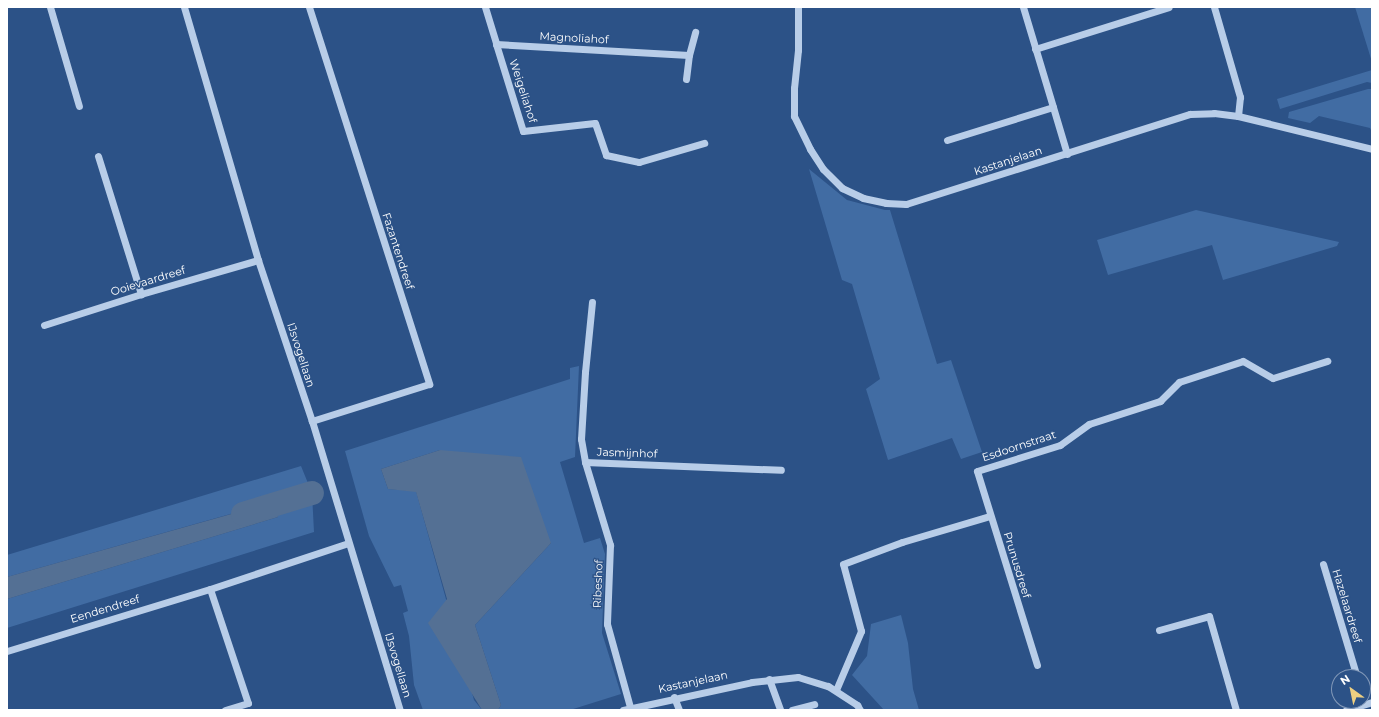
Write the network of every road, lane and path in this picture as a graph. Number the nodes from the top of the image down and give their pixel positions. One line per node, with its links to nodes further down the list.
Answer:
1 (50, 7): 14 (street)
2 (184, 7): 22 (street, IJsvogellaan)
3 (309, 7): 27 (street, Fazantendreef)
4 (485, 7): 10 (street)
5 (798, 7): 20 (street, Kastanjelaan)
6 (1023, 7): 11 (street)
7 (1169, 7): 11 (street)
8 (1214, 7): 16 (street)
9 (695, 32): 12 (street)
10 (496, 44): 12 (street, Magnoliahof); 18 (street, Weigeliahof)
11 (1035, 49): 15 (street)
12 (689, 55): 13 (street)
13 (686, 79)
14 (79, 106)
15 (1052, 107): 17 (street); 20 (street)
16 (1238, 116): 19 (street, Kastanjelaan); 20 (street, Kastanjelaan)
17 (947, 140)
18 (704, 144)
19 (1372, 150)
20 (1067, 154)
21 (98, 156): 23 (street)
22 (258, 260): 23 (street, Ooievaardreef); 27 (street, IJsvogellaan)
23 (140, 294): 25 (street, Ooievaardreef)
24 (592, 302): 28 (street, Jasmijnhof)
25 (44, 325)
26 (1327, 361): 30 (street, Esdoornstraat)
27 (312, 421): 32 (street, IJsvogellaan)
28 (585, 462): 29 (street, Jasmijnhof); 43 (street, Ribeshof)
29 (781, 470)
30 (977, 471): 31 (street, Prunusdreef)
31 (990, 516): 37 (street, Prunusdreef); 40 (street)
32 (348, 543): 34 (street, Eendendreef); 45 (street, IJsvogellaan)
33 (1323, 564): 38 (street, Hazelaardreef)
34 (210, 589): 36 (street, Eendendreef); 44 (street)
35 (1159, 630): 51 (street)
36 (7, 651)
37 (1037, 665)
38 (1355, 669)
39 (769, 679): 40 (street, Kastanjelaan); 41 (street, Kastanjelaan); 48 (street)
40 (836, 690): 50 (street, Kastanjelaan)
41 (674, 697): 43 (street, Kastanjelaan); 47 (street)
42 (814, 704): 49 (street)
43 (630, 707): 46 (street, Kastanjelaan)
44 (225, 710)
45 (400, 710)
46 (623, 710)
47 (679, 710)
48 (780, 710)
49 (792, 710)
50 (860, 710)
51 (1236, 710)

